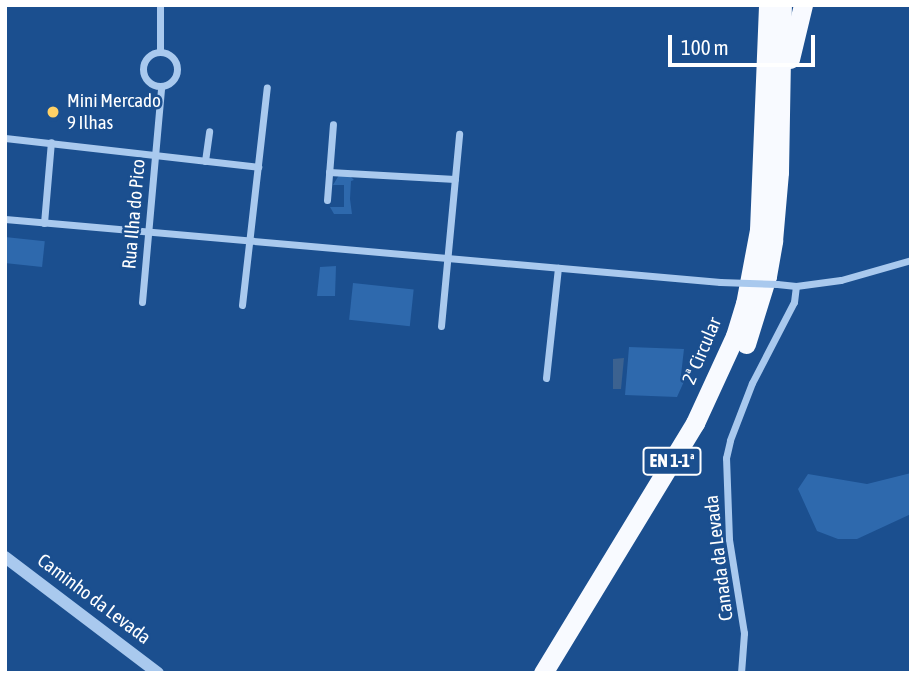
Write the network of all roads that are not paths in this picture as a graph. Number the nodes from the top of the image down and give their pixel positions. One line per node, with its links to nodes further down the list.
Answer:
1 (160, 5): 6 (street)
2 (760, 5): 10 (highway)
3 (768, 5): 10 (highway, 2ª Circular / EN 1-1ª)
4 (782, 5): 15 (highway, 2ª Circular / EN 1-1ª)
5 (803, 5): 15 (highway)
6 (160, 51): 7 (street); 7 (street)
7 (161, 87): 16 (street, Rua Ilha do Pico)
8 (267, 88): 18 (street)
9 (333, 124): 19 (street)
10 (764, 128): 36 (highway, 2ª Circular / EN 1-1ª)
11 (209, 131): 17 (street)
12 (459, 134): 20 (street)
13 (5, 138): 14 (street)
14 (51, 142): 16 (street); 23 (street)
15 (779, 147): 37 (highway, 2ª Circular / EN 1-1ª)
16 (155, 155): 17 (street); 24 (street, Rua Ilha do Pico)
17 (205, 161): 18 (street)
18 (258, 167): 25 (street)
19 (329, 173): 20 (street); 21 (street)
20 (455, 178): 26 (street)
21 (327, 200)
22 (5, 219): 23 (street)
23 (44, 223): 24 (street)
24 (148, 232): 25 (street); 30 (street, Rua Ilha do Pico)
25 (249, 243): 26 (street); 31 (street)
26 (447, 259): 28 (street); 32 (street)
27 (911, 260): 29 (street)
28 (558, 268): 29 (street, bridge); 33 (street)
29 (796, 286): 38 (street, Canada da Levada)
30 (142, 302)
31 (242, 305)
32 (441, 326)
33 (546, 378)
34 (5, 557): 35 (street, Caminho da Levada)
35 (158, 673)
36 (544, 673)
37 (558, 673)
38 (741, 673)

